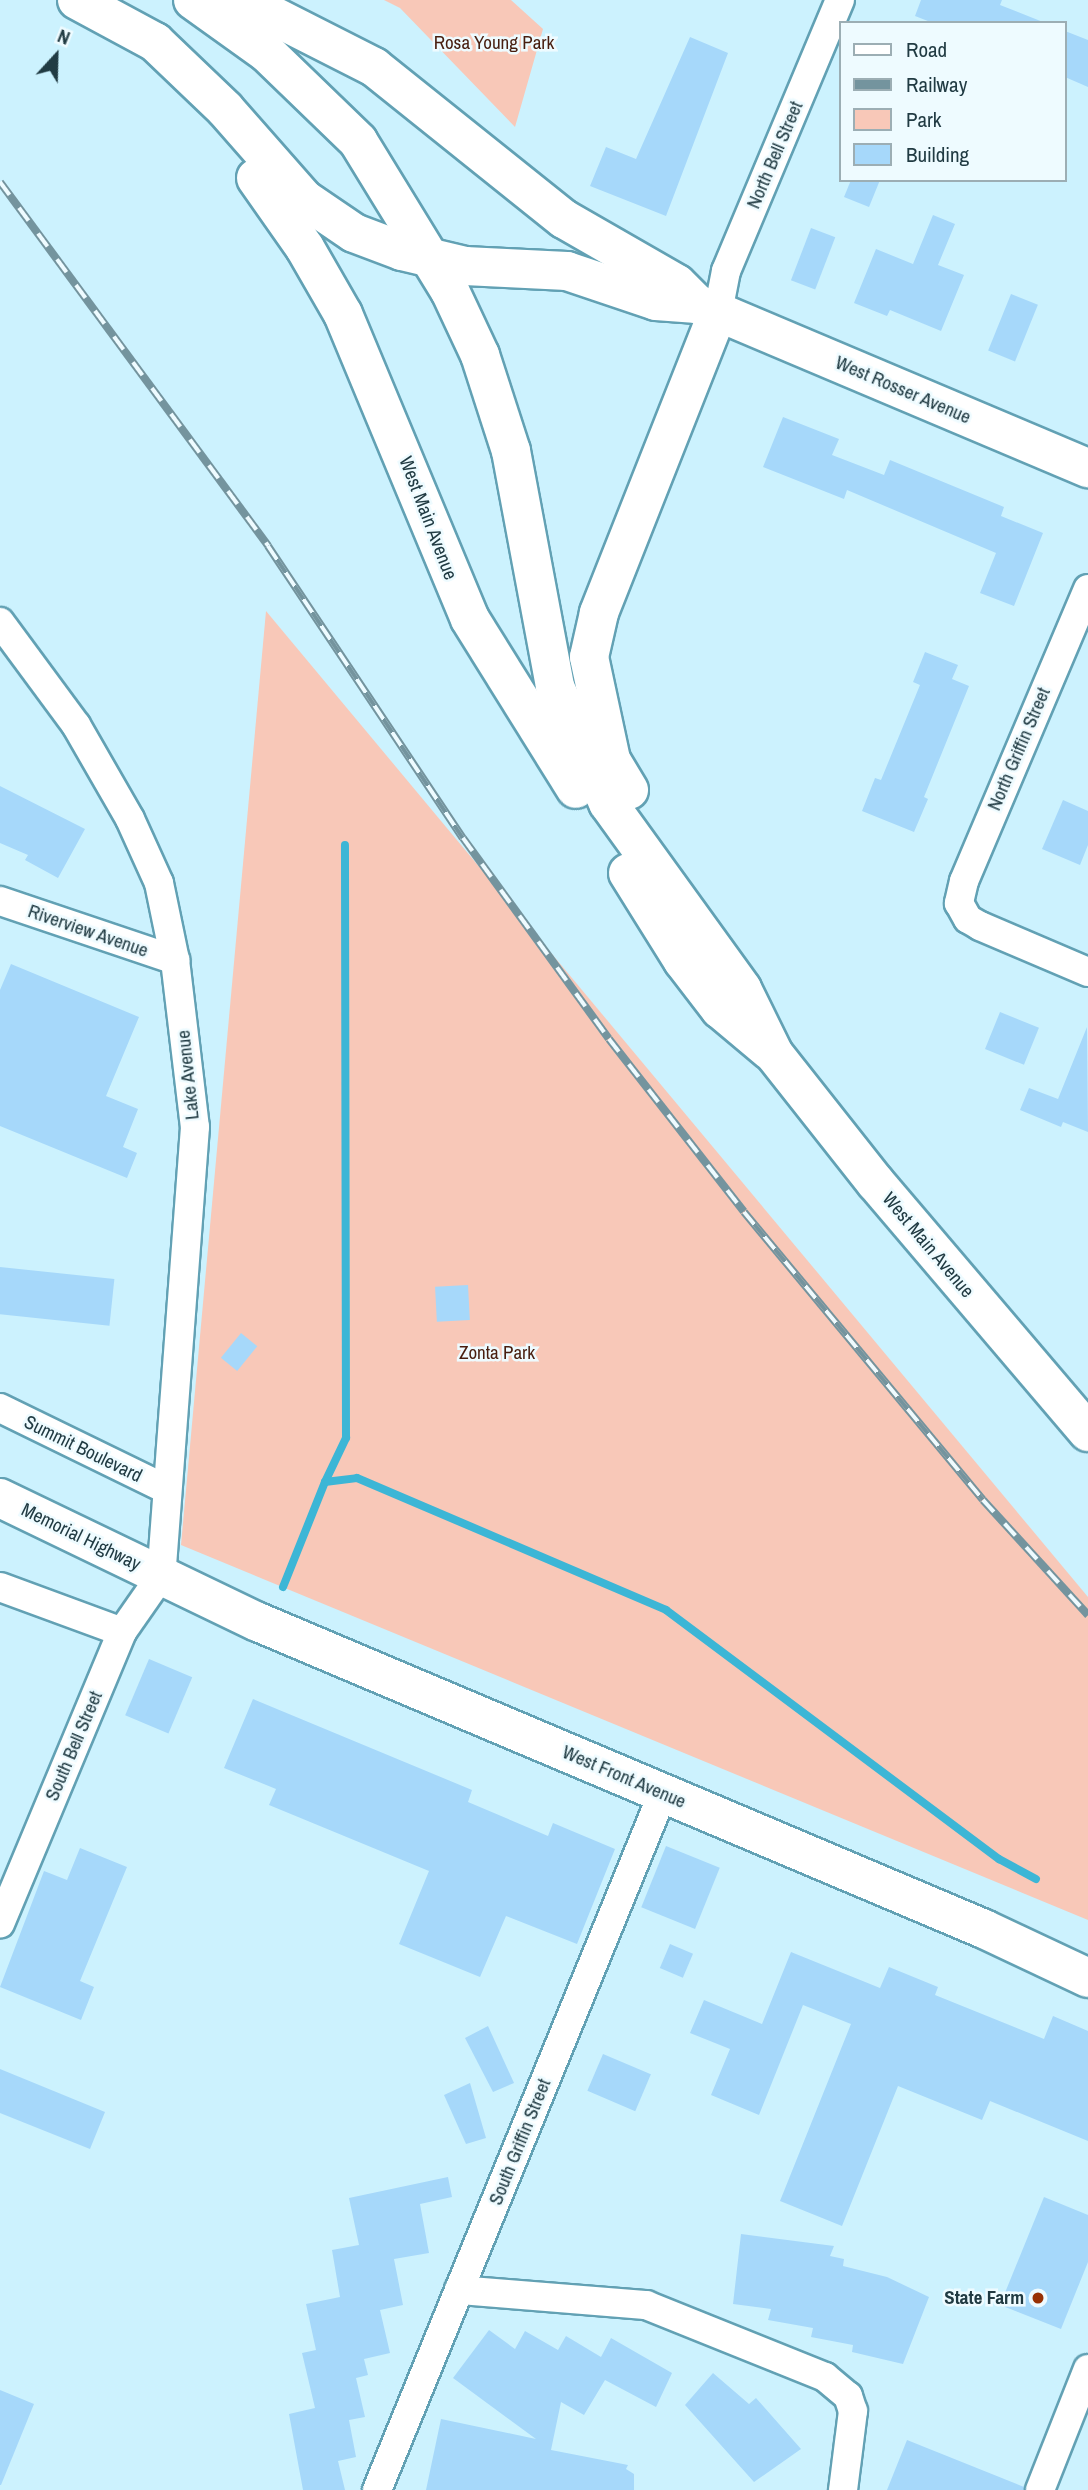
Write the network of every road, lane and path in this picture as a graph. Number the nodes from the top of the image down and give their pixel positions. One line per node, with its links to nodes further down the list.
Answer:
1 (67, 0): 15 (main road, West Main Avenue)
2 (77, 0): 6 (main road)
3 (192, 0): 6 (main road, West Main Avenue)
4 (242, 0): 7 (main road)
5 (840, 0): 7 (street, North Bell Street)
6 (434, 259): 7 (main road); 12 (main road, West Main Avenue)
7 (707, 308): 8 (main road, West Rosser Avenue); 12 (main road)
8 (1088, 468)
9 (1088, 589): 14 (street, North Griffin Street)
10 (0, 622): 13 (street, Lake Avenue)
11 (0, 901): 13 (street, Riverview Avenue)
12 (717, 955): 15 (main road, West Main Avenue)
13 (175, 960): 18 (street, Lake Avenue)
14 (1088, 972)
15 (774, 1054): 17 (main road, West Main Avenue)
16 (0, 1408): 18 (street, Summit Boulevard)
17 (1088, 1432)
18 (166, 1489): 20 (street, Lake Avenue)
19 (0, 1498): 20 (main road, Memorial Highway)
20 (161, 1576): 22 (street, South Bell Street); 23 (main road, West Front Avenue)
21 (0, 1587): 22 (street)
22 (122, 1632): 24 (street, South Bell Street)
23 (663, 1793): 25 (main road, West Front Avenue); 26 (street, South Griffin Street)
24 (0, 1923)
25 (1088, 1978)
26 (459, 2290): 28 (street, South Griffin Street); 29 (street)
27 (1088, 2370): 30 (street)
28 (377, 2490)
29 (843, 2490)
30 (1040, 2490)

